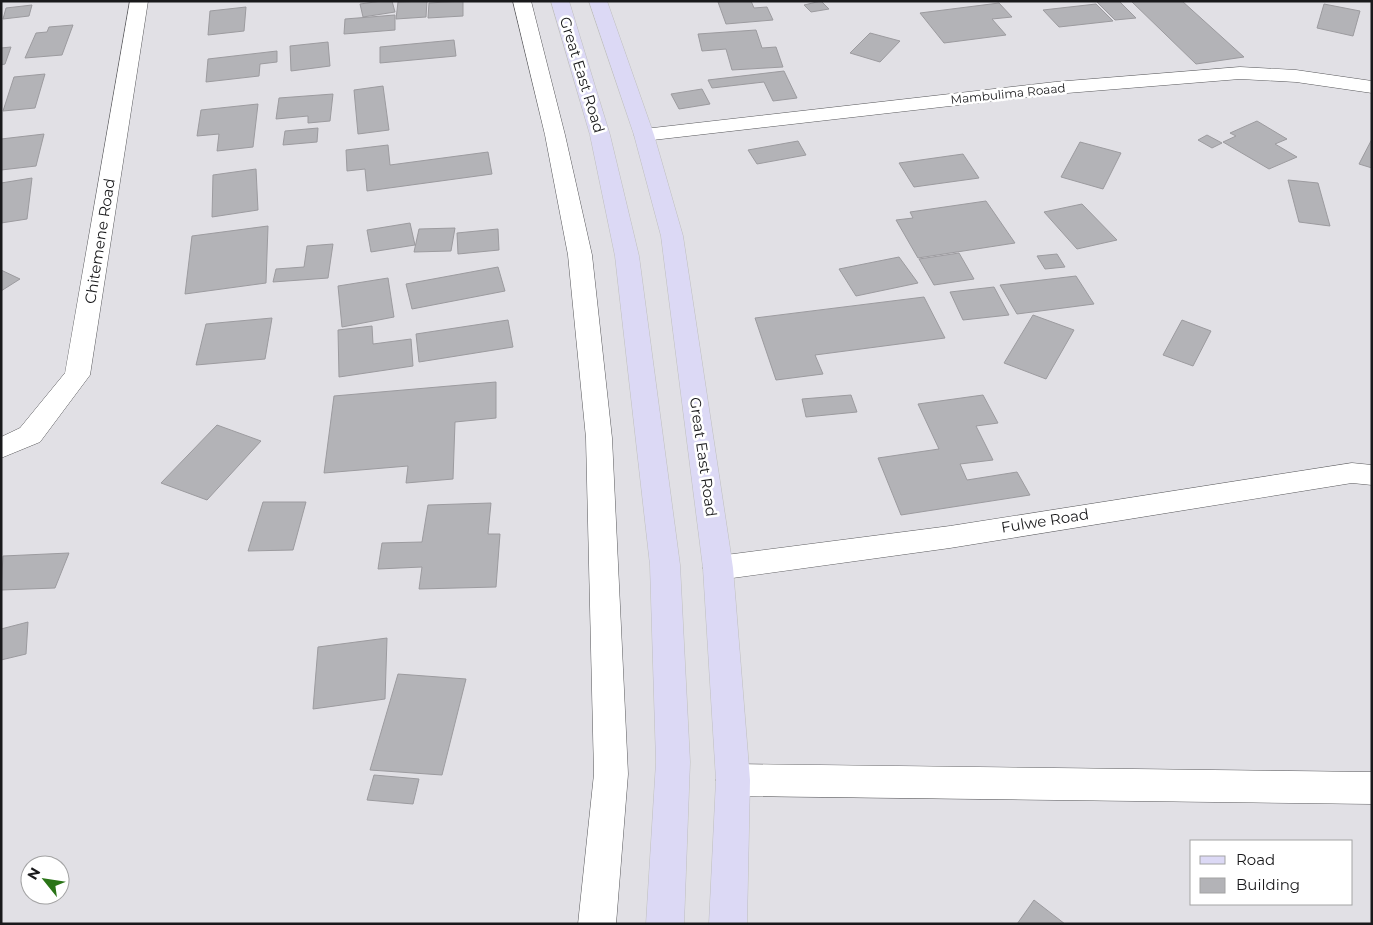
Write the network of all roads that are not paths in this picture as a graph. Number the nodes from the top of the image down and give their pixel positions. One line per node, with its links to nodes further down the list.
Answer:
1 (139, 1): 7 (street, Chitemene Road)
2 (522, 1): 12 (street)
3 (560, 1): 13 (main road, Great East Road)
4 (598, 1): 6 (main road, Great East Road)
5 (1372, 87): 6 (street, Mambulima Roaad)
6 (644, 135): 9 (main road, Great East Road)
7 (1, 448)
8 (1372, 475): 9 (street, Fulwe Road)
9 (718, 568): 10 (main road, Great East Road)
10 (733, 780): 11 (street); 14 (main road, Great East Road)
11 (1372, 788)
12 (598, 924)
13 (666, 924)
14 (728, 924)

